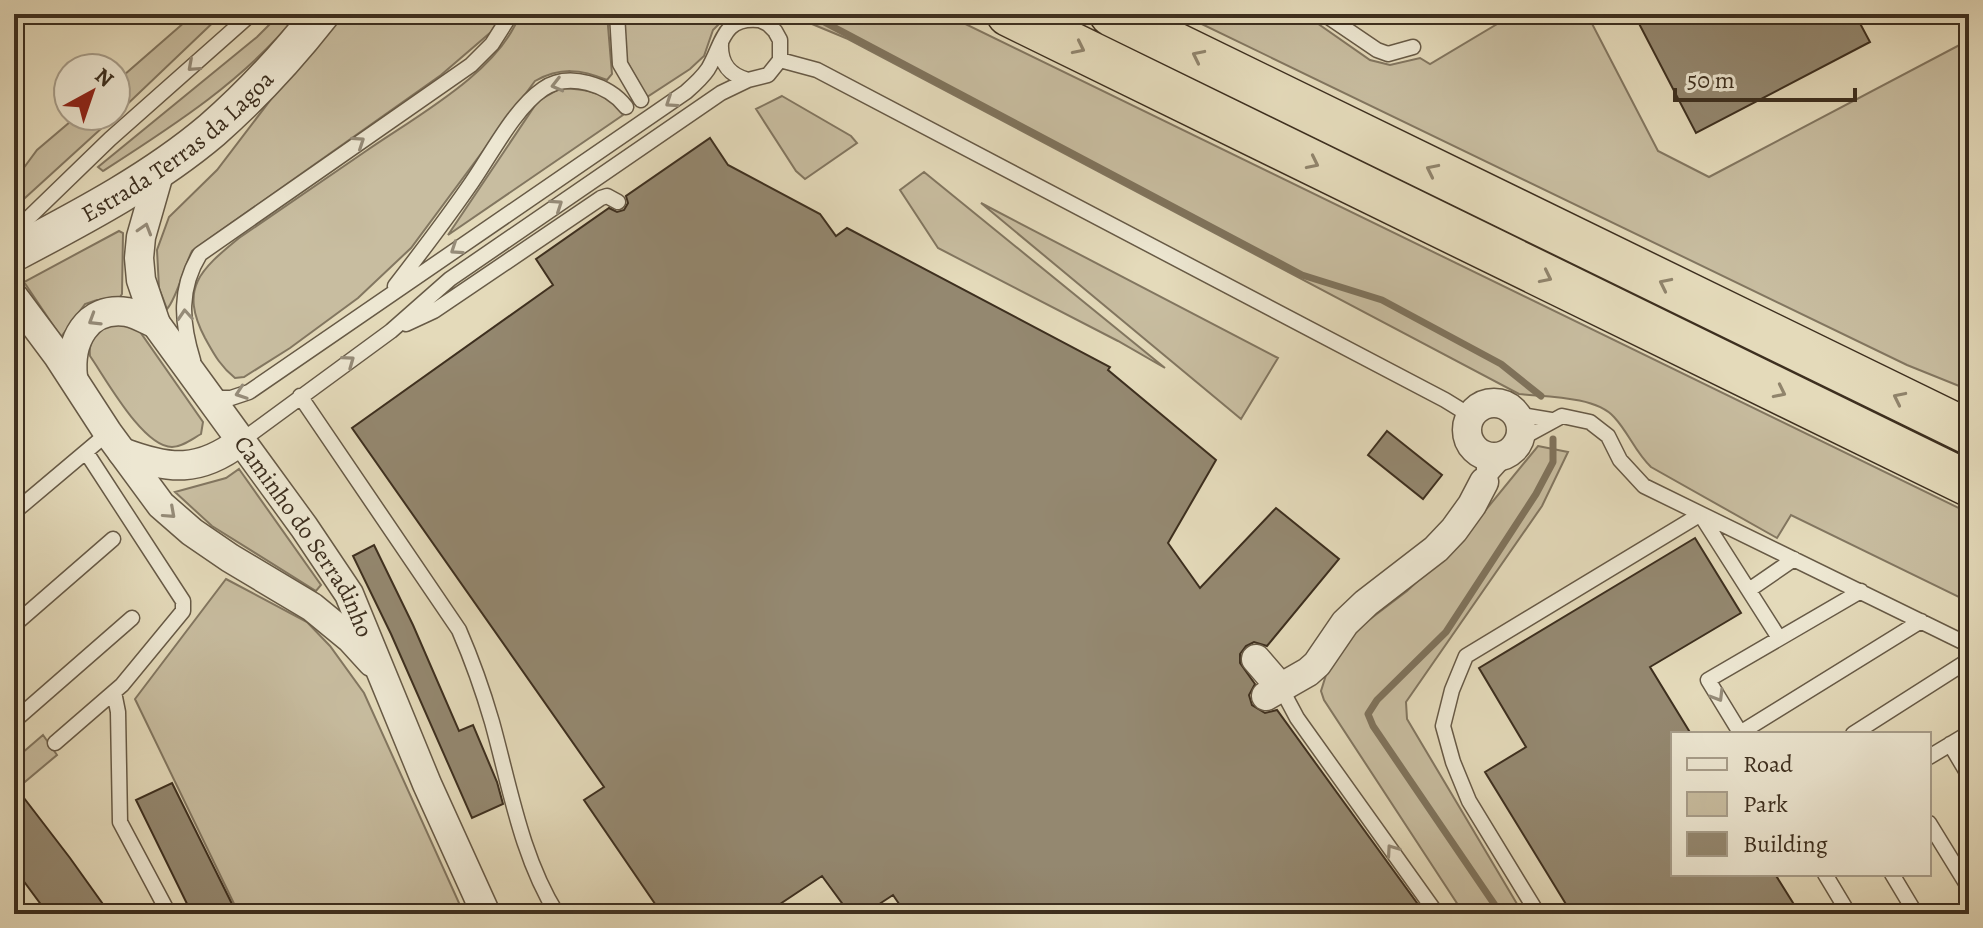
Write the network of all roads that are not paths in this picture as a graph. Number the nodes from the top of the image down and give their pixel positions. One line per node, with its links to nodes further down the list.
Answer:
1 (251, 14): 18 (lane, one-way to 18)
2 (321, 14): 16 (street, Estrada Terras da Lagoa)
3 (511, 14): 26 (lane, one-way to 3)
4 (617, 14): 14 (lane)
5 (1009, 14): 35 (highway, one-way to 35)
6 (1112, 14): 30 (highway, one-way to 6)
7 (1324, 14): 9 (lane)
8 (753, 17): 10 (lane); 12 (lane)
9 (1346, 20): 11 (lane)
10 (721, 44): 13 (lane); 20 (lane, one-way to 20)
11 (1413, 47)
12 (780, 60): 13 (lane); 28 (lane)
13 (748, 80): 24 (lane, one-way to 13)
14 (641, 100)
15 (626, 107): 20 (lane, one-way to 20)
16 (161, 167): 19 (street, Estrada Terras da Lagoa); 23 (street, Caminho do Serradinho, one-way to 16)
17 (618, 202): 24 (lane)
18 (14, 232)
19 (14, 253)
20 (387, 296): 26 (lane, one-way to 26)
21 (14, 297): 25 (street)
22 (14, 324): 25 (street)
23 (156, 324): 25 (street, one-way to 25); 26 (street, Caminho do Serradinho)
24 (391, 331): 27 (lane, one-way to 24)
25 (66, 366): 32 (street)
26 (208, 394): 31 (street, Caminho do Serradinho)
27 (300, 396): 31 (lane); 68 (lane)
28 (1471, 416): 33 (street); 33 (street)
29 (1551, 420): 33 (lane); 33 (lane); 38 (lane)
30 (1969, 432)
31 (241, 441): 36 (street); 50 (street, Caminho do Serradinho)
32 (115, 442): 34 (lane); 36 (street)
33 (1503, 449): 52 (street)
34 (86, 452): 36 (lane); 37 (lane)
35 (1969, 484)
36 (136, 485): 50 (street, one-way to 50); 51 (lane)
37 (16, 508)
38 (1701, 514): 40 (lane); 41 (lane); 70 (lane)
39 (113, 539): 45 (lane)
40 (1794, 559): 41 (lane); 42 (lane)
41 (1749, 590): 46 (lane)
42 (1861, 591): 44 (lane); 46 (lane)
43 (132, 618): 53 (lane)
44 (1921, 621): 47 (lane); 55 (lane)
45 (14, 625)
46 (1779, 638): 54 (lane, one-way to 54)
47 (1969, 645)
48 (1256, 659): 52 (street)
49 (1969, 660): 56 (lane)
50 (383, 675): 67 (street, Caminho do Serradinho)
51 (114, 692): 58 (lane); 66 (lane)
52 (1274, 692): 69 (lane, one-way to 52)
53 (14, 721)
54 (1740, 732)
55 (1744, 732)
56 (1856, 732)
57 (1969, 733): 59 (lane)
58 (55, 743)
59 (1950, 744): 60 (lane); 61 (lane)
60 (1931, 756)
61 (1969, 776)
62 (1931, 826): 65 (lane)
63 (1826, 876): 71 (lane)
64 (1893, 876): 72 (lane)
65 (1969, 888)
66 (169, 914)
67 (486, 914)
68 (557, 914)
69 (1437, 914)
70 (1538, 914)
71 (1849, 914)
72 (1916, 914)

